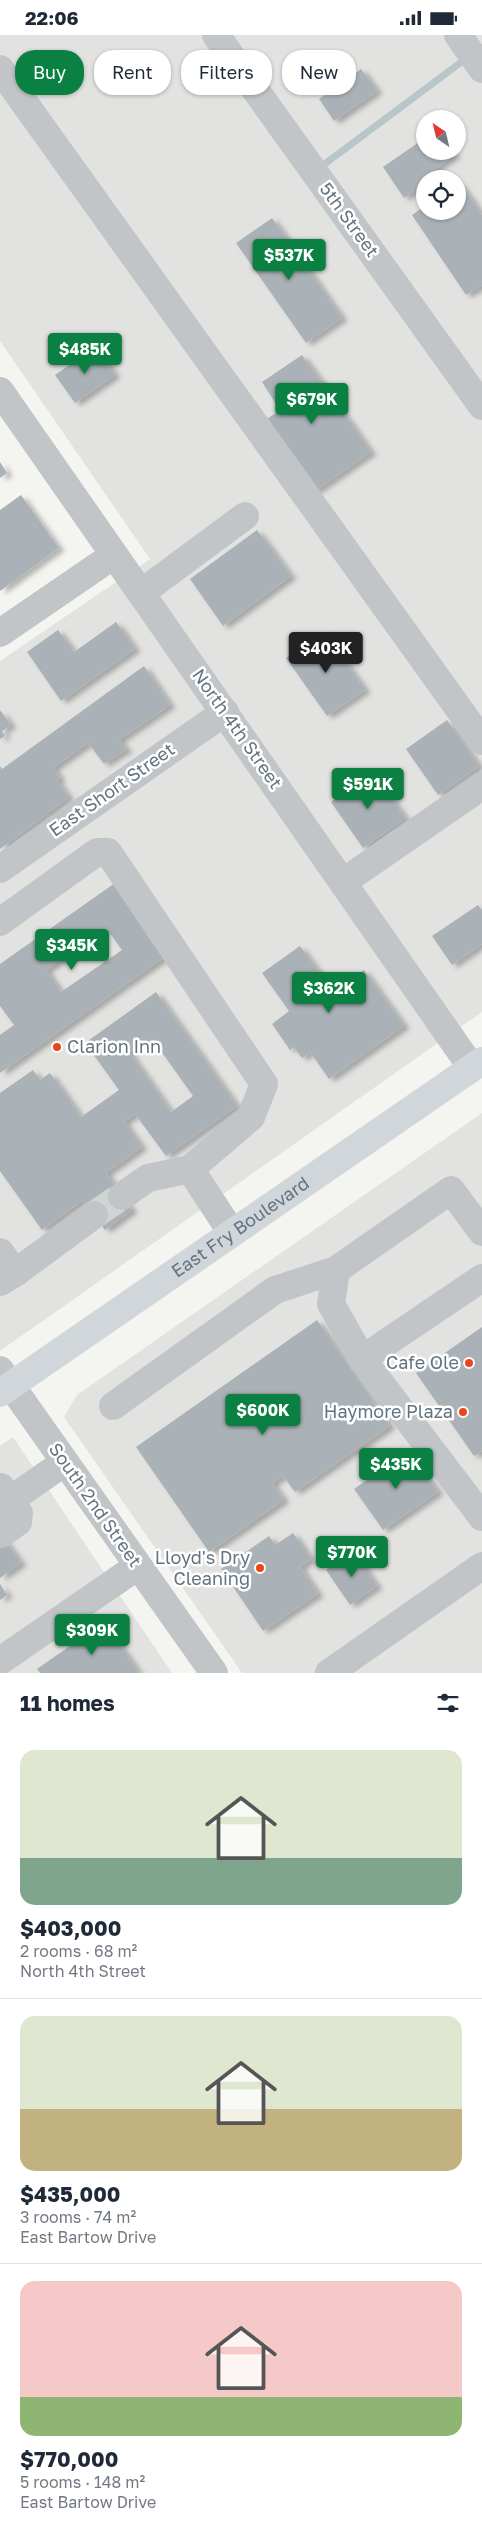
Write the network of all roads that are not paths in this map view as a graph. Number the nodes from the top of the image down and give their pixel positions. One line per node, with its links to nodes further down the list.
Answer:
1 (216, 35): 6 (street, 5th Street)
2 (458, 35): 4 (street)
3 (0, 69): 12 (street)
4 (482, 69)
5 (0, 391): 8 (street, North 4th Street)
6 (482, 406)
7 (245, 516): 9 (street)
8 (114, 555): 9 (street, North 4th Street); 10 (street)
9 (141, 593): 11 (street, North 4th Street)
10 (0, 633)
11 (225, 712): 14 (street, East Short Street); 15 (street, North 4th Street)
12 (482, 741)
13 (482, 786): 15 (street)
14 (0, 869)
15 (343, 882): 17 (street, North 4th Street)
16 (0, 922): 18 (street)
17 (477, 1065): 22 (main road, East Fry Boulevard)
18 (190, 1169): 19 (street); 22 (street)
19 (122, 1196)
20 (94, 1215): 23 (street)
21 (482, 1232): 24 (street)
22 (232, 1233): 27 (main road, East Fry Boulevard)
23 (5, 1269)
24 (336, 1270): 26 (street); 28 (street)
25 (482, 1278): 26 (street)
26 (362, 1359): 31 (street)
27 (3, 1383): 29 (street, South 2nd Street)
28 (113, 1406)
29 (65, 1462): 30 (street); 33 (street, South 2nd Street)
30 (4, 1498): 32 (street)
31 (477, 1501)
32 (1, 1534)
33 (138, 1566): 35 (street); 36 (street, South 2nd Street)
34 (482, 1566): 37 (street)
35 (0, 1661)
36 (214, 1673)
37 (329, 1673)

